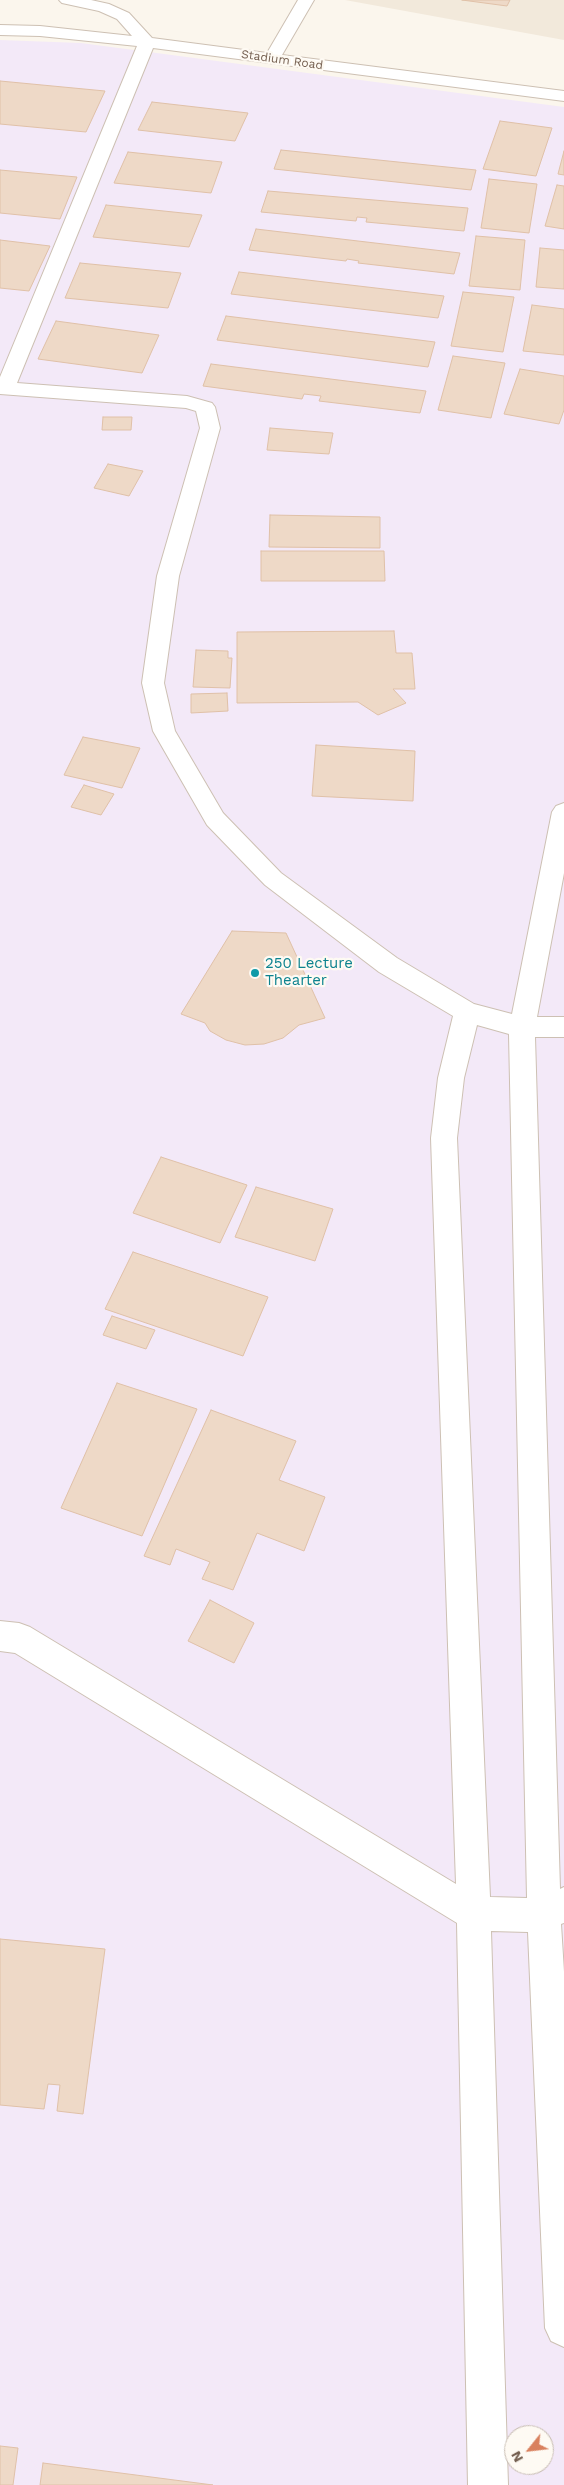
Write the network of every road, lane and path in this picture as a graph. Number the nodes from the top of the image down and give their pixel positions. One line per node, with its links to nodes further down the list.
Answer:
1 (67, 0): 4 (street)
2 (306, 0): 5 (street)
3 (0, 30): 4 (street, Stadium Road)
4 (147, 42): 5 (street, Stadium Road); 7 (street)
5 (272, 58): 6 (street, Stadium Road)
6 (564, 96)
7 (2, 388): 9 (street)
8 (564, 812): 10 (street)
9 (467, 1012): 10 (street); 14 (street)
10 (522, 1027): 11 (street); 13 (street)
11 (564, 1027)
12 (0, 1636): 14 (street)
13 (554, 1910): 14 (street); 15 (street)
14 (474, 1914): 16 (street)
15 (564, 2328)
16 (488, 2485)

